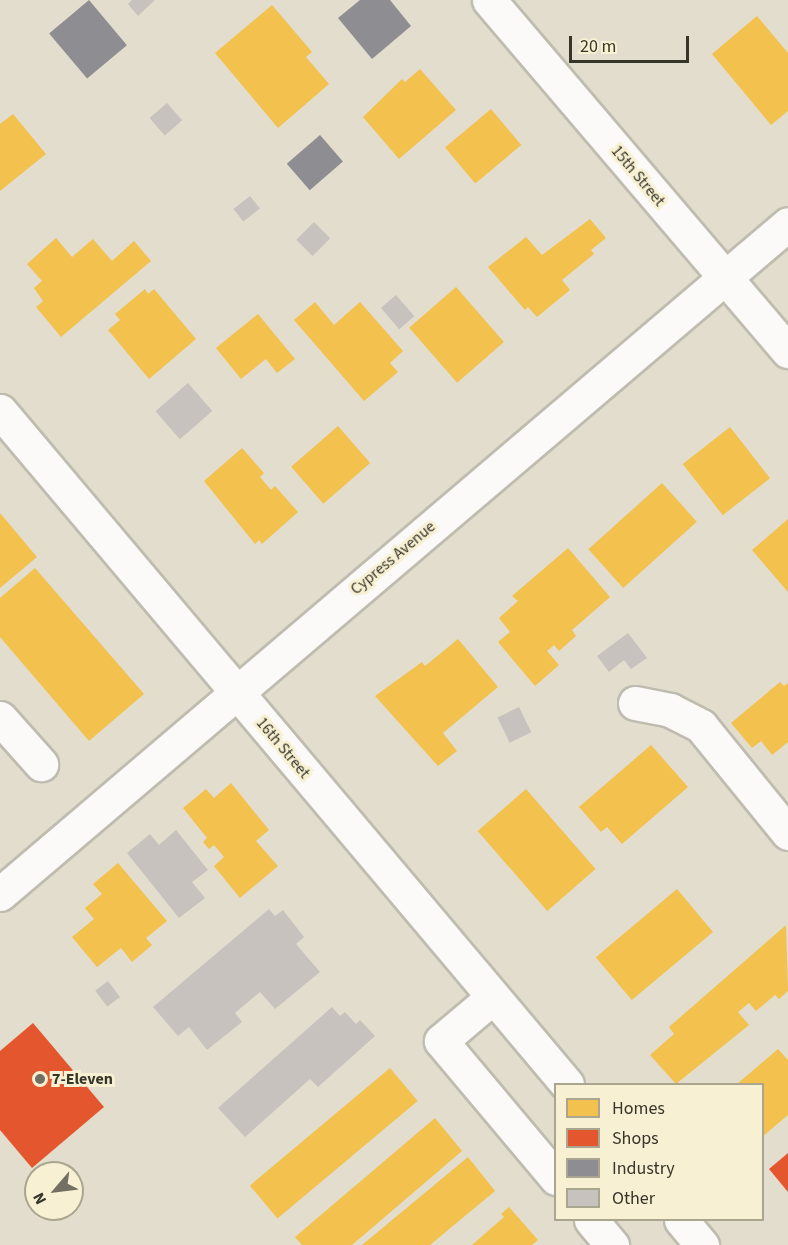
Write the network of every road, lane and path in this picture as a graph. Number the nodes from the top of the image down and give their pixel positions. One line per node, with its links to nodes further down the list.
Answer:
1 (489, 0): 3 (street, 15th Street)
2 (788, 224): 3 (street, Cypress Avenue)
3 (724, 277): 4 (street, 15th Street); 6 (street, Cypress Avenue)
4 (788, 351)
5 (0, 411): 6 (street, 16th Street)
6 (235, 692): 11 (street, Cypress Avenue); 12 (street, 16th Street)
7 (635, 703): 10 (street)
8 (0, 718): 9 (street)
9 (41, 764)
10 (788, 833)
11 (6, 877)
12 (493, 997): 13 (street, 16th Street); 14 (street)
13 (566, 1083)
14 (554, 1177)
15 (592, 1221): 16 (street)
16 (612, 1245)

